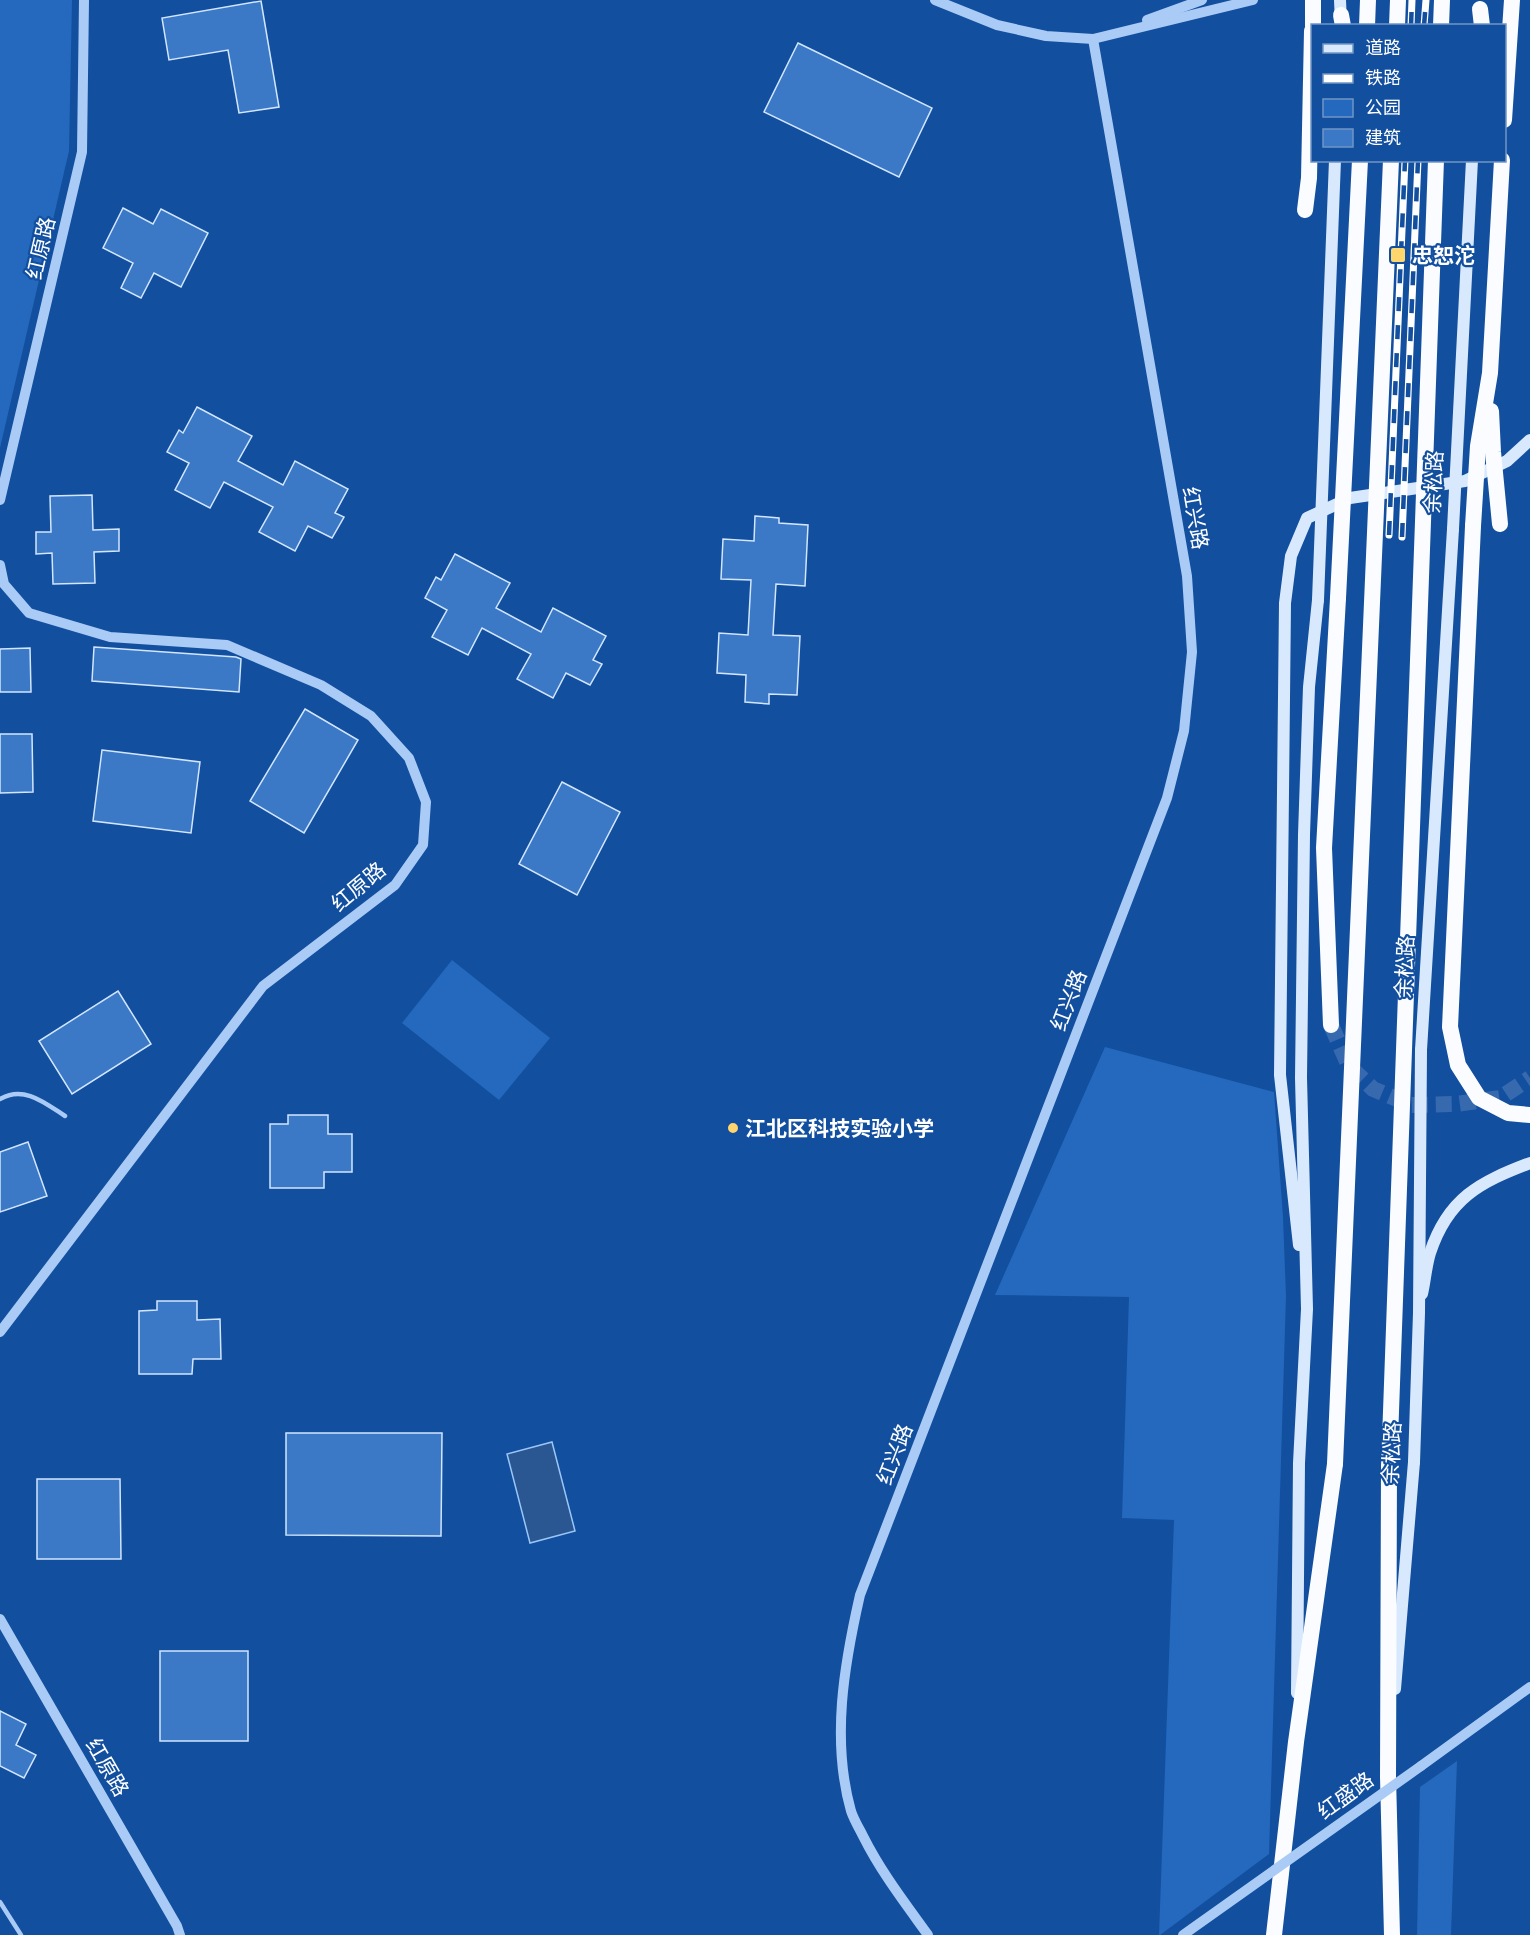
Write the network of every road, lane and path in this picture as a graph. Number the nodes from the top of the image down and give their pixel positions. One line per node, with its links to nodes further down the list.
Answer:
1 (84, 0): 30 (street, 红原路)
2 (935, 0): 14 (street)
3 (1202, 0): 14 (street)
4 (1253, 0): 14 (street)
5 (1313, 0): 10 (highway)
6 (1368, 0): 11 (highway)
7 (1398, 0): 12 (highway)
8 (1442, 0): 13 (highway)
9 (1512, 0): 16 (highway)
10 (1313, 24)
11 (1367, 24)
12 (1397, 24)
13 (1441, 24)
14 (1093, 39): 48 (street, 红兴路)
15 (1311, 80): 25 (highway)
16 (1506, 90)
17 (1313, 162): 25 (main road)
18 (1335, 162): 38 (main road, bridge)
19 (1360, 162): 33 (highway, bridge)
20 (1391, 162): 43 (highway, bridge)
21 (1436, 162): 44 (highway, 余松路, bridge)
22 (1472, 162): 39 (main road, 余松路, bridge)
23 (1495, 162): 27 (highway, bridge)
24 (1502, 162): 27 (highway, bridge)
25 (1309, 178): 26 (highway)
26 (1305, 210)
27 (1497, 242): 28 (highway, bridge)
28 (1490, 372): 31 (highway, bridge); 35 (highway, bridge)
29 (1530, 440): 38 (main road)
30 (0, 500)
31 (1500, 524)
32 (0, 565): 40 (street, 红原路)
33 (1330, 1025)
34 (0, 1099): 36 (lane)
35 (1530, 1115)
36 (65, 1116)
37 (1530, 1163): 39 (main road, bridge)
38 (1307, 1309): 43 (main road)
39 (1419, 1313): 44 (main road, 余松路, bridge)
40 (0, 1332)
41 (0, 1619): 47 (street, 红原路)
42 (1530, 1687): 49 (street, 红盛路, bridge)
43 (1296, 1742): 50 (highway)
44 (1388, 1777): 51 (highway, 余松路)
45 (0, 1902): 46 (lane)
46 (21, 1935)
47 (180, 1935)
48 (928, 1935)
49 (1183, 1935)
50 (1274, 1935)
51 (1392, 1935)

